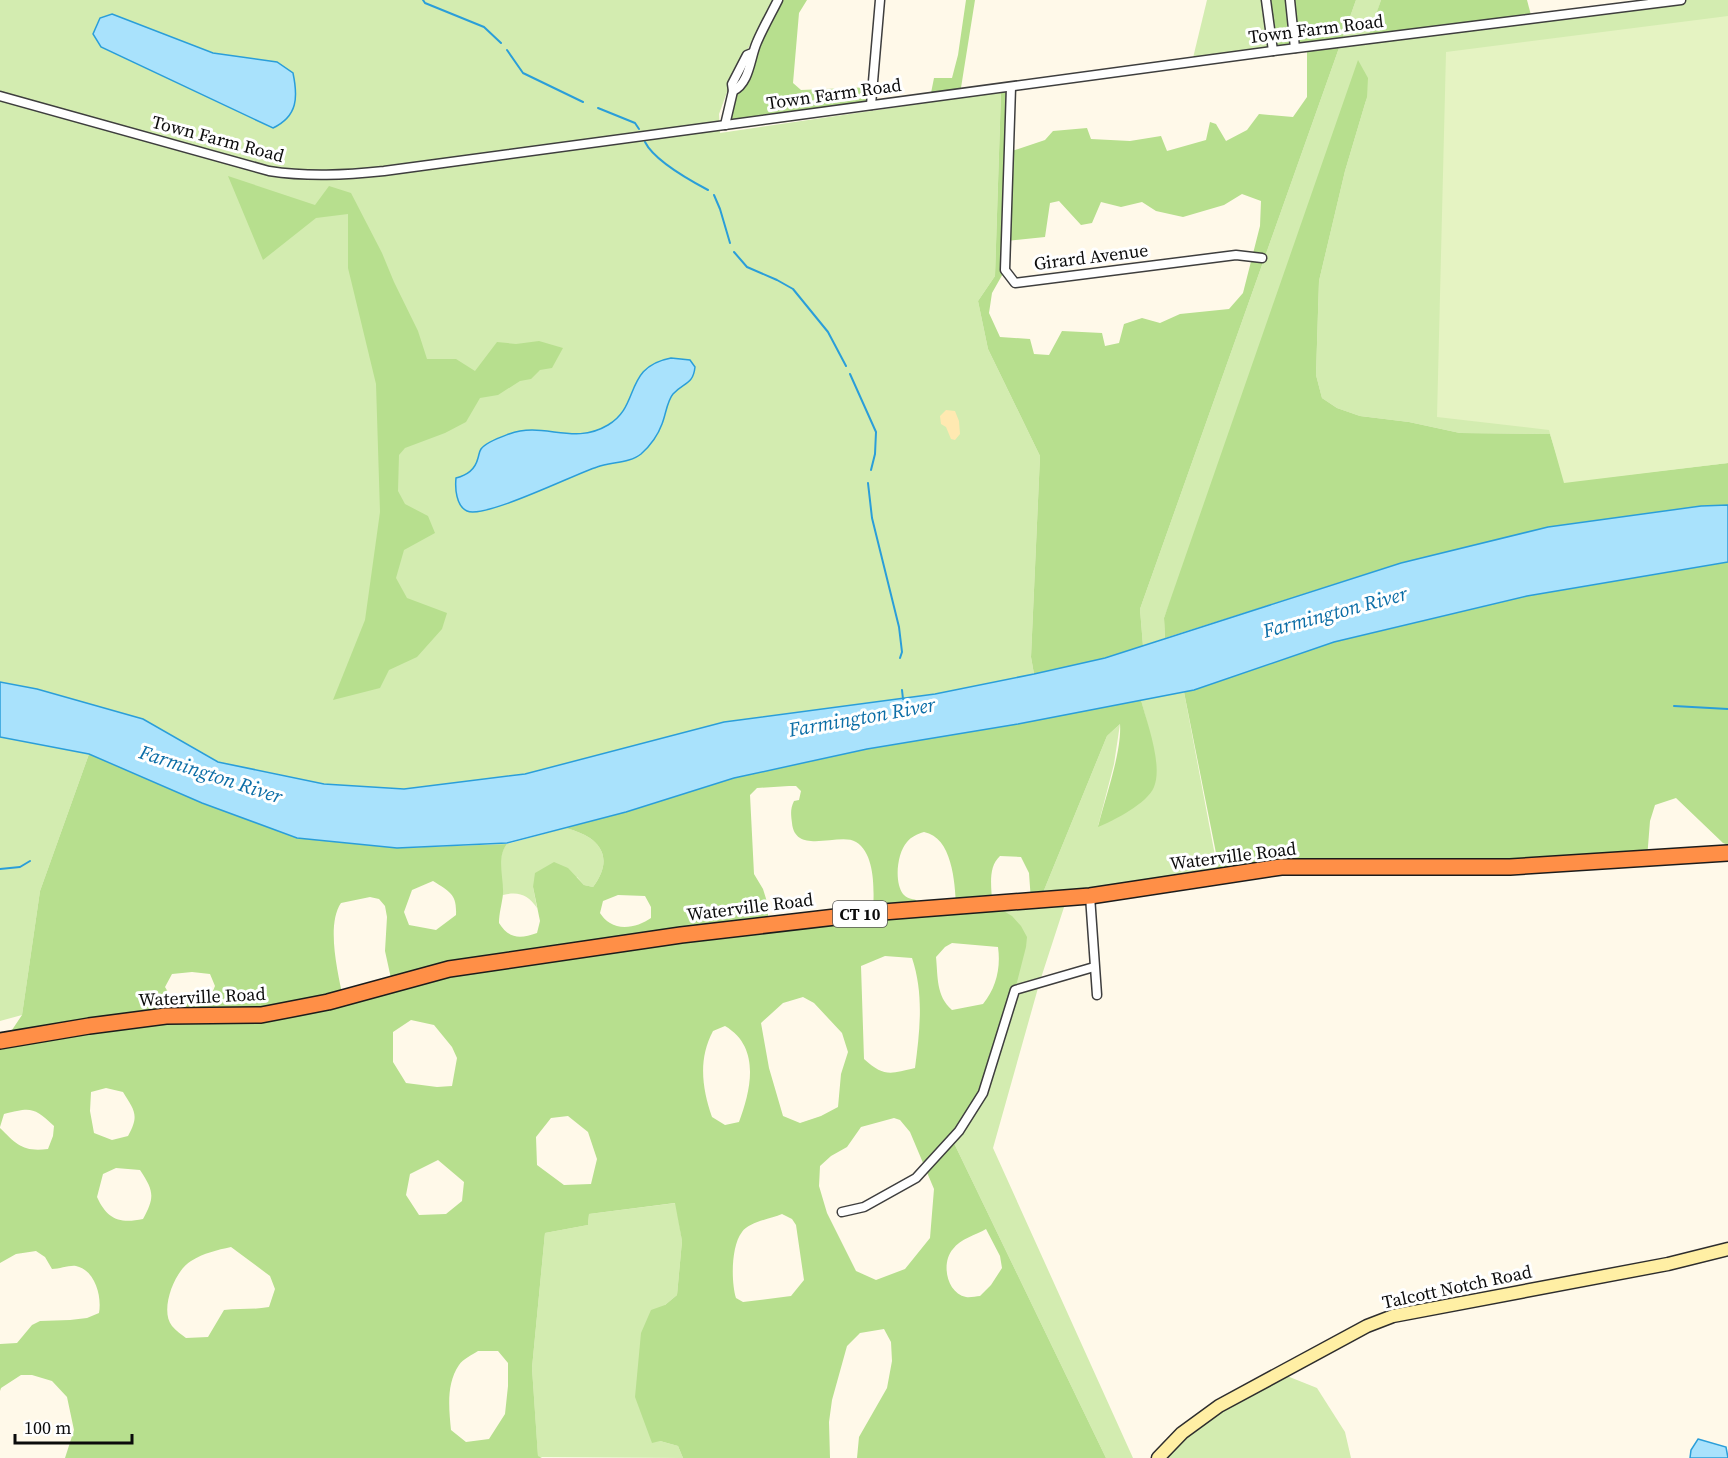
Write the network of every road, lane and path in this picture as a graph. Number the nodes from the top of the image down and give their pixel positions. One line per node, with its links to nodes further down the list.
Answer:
1 (778, 0): 11 (street)
2 (880, 0): 10 (street)
3 (1266, 0): 7 (street)
4 (1290, 0): 6 (street)
5 (1681, 0): 6 (street, Town Farm Road)
6 (1295, 48): 7 (street, Town Farm Road)
7 (1273, 51): 8 (street, Town Farm Road)
8 (1011, 87): 10 (street, Town Farm Road); 12 (street, Girard Avenue)
9 (0, 96): 11 (street, Town Farm Road)
10 (871, 105): 11 (street, Town Farm Road)
11 (725, 125)
12 (1262, 258)
13 (1728, 854): 14 (highway, Waterville Road / CT 10)
14 (1090, 896): 15 (street); 17 (highway, Waterville Road / CT 10)
15 (1094, 967): 16 (street); 18 (street)
16 (1097, 995)
17 (0, 1041)
18 (842, 1212)
19 (1728, 1249): 20 (street, Talcott Notch Road)
20 (1158, 1458)

